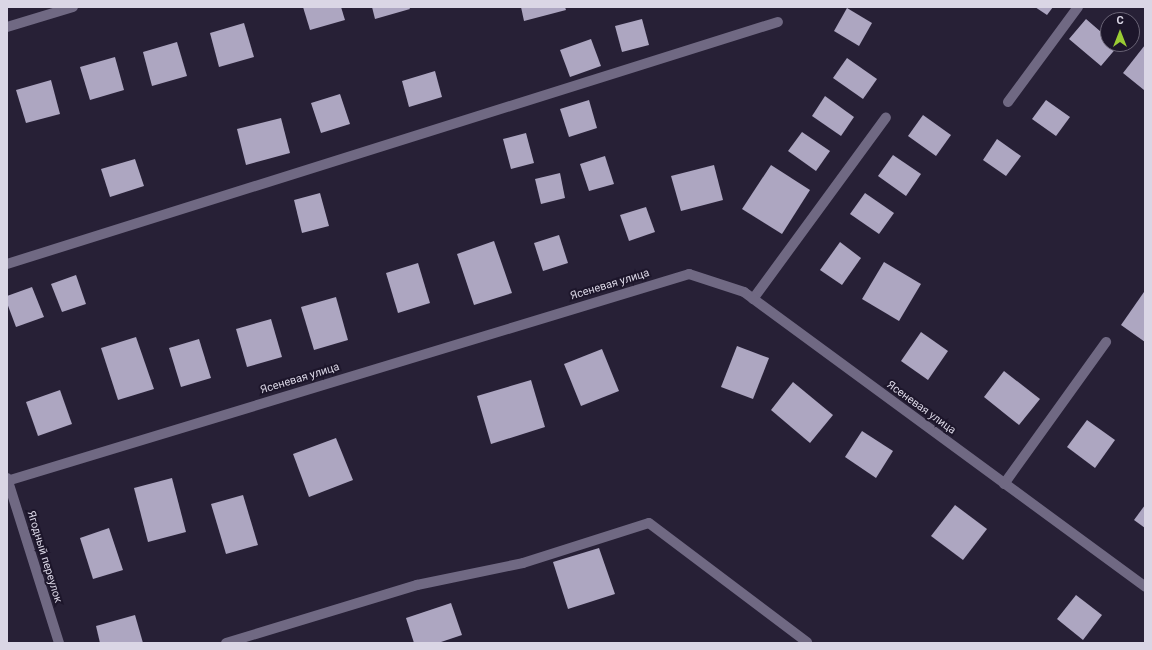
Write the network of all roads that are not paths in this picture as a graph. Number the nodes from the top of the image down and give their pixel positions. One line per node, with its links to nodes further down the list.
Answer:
1 (73, 7): 4 (street)
2 (1078, 7): 5 (street)
3 (778, 22): 7 (street)
4 (7, 26)
5 (1008, 102)
6 (886, 117): 8 (street)
7 (7, 264)
8 (753, 299): 10 (street, Ясеневая улица); 11 (street, Ясеневая улица)
9 (1106, 342): 11 (street)
10 (7, 480): 14 (street, Ягодный переулок)
11 (1004, 484): 12 (street, Ясеневая улица)
12 (1145, 587)
13 (807, 642): 15 (street)
14 (58, 643)
15 (226, 643)

